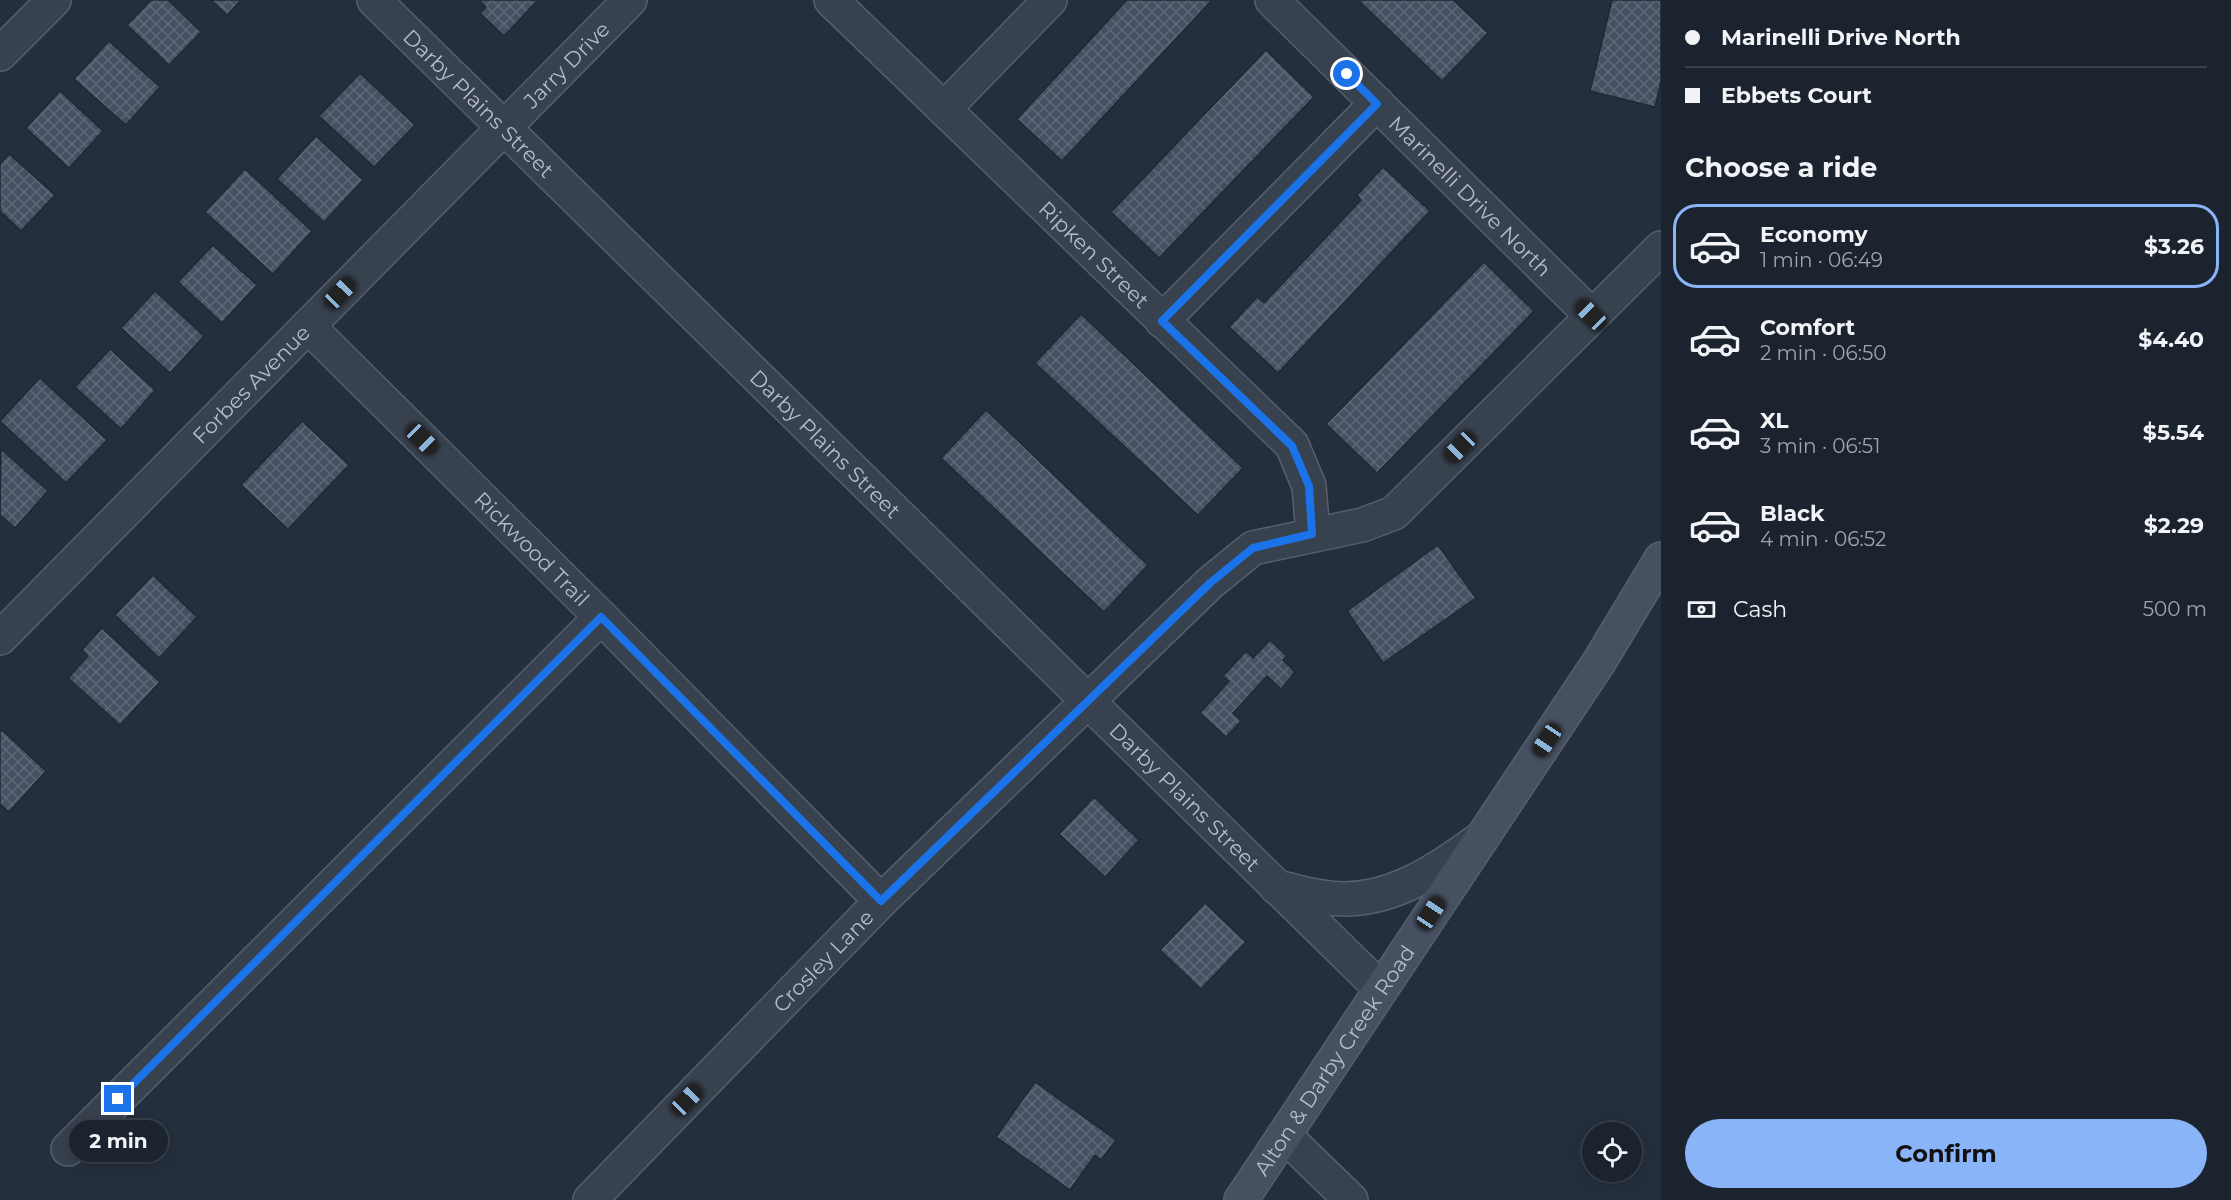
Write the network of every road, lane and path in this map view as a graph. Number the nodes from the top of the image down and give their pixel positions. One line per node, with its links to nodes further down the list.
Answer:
1 (54, 0): 7 (street)
2 (374, 0): 10 (street, Darby Plains Street)
3 (630, 0): 10 (street, Jarry Drive)
4 (831, 0): 9 (street, Ripken Street)
5 (1050, 0): 9 (street)
6 (1272, 0): 8 (street, Marinelli Drive North)
7 (0, 54)
8 (1377, 104): 12 (street, Marinelli Drive North); 13 (street)
9 (944, 109): 13 (street, Ripken Street)
10 (502, 129): 14 (street, Forbes Avenue); 19 (street, Darby Plains Street)
11 (1661, 248): 12 (street, Crosley Lane)
12 (1591, 315): 15 (street, Crosley Lane)
13 (1162, 321): 15 (street, Ripken Street)
14 (308, 326): 17 (street, Rickwood Trail); 18 (street, Forbes Avenue)
15 (1312, 534): 19 (street, Crosley Lane)
16 (1661, 559): 20 (main road, Alton & Darby Creek Road)
17 (601, 617): 22 (street, Rickwood Trail); 25 (street)
18 (0, 638)
19 (1088, 702): 21 (street, Darby Plains Street); 22 (street, Crosley Lane)
20 (1482, 838): 21 (street, Darby Plains Street); 23 (main road, Alton & Darby Creek Road)
21 (1276, 887): 23 (street, Darby Plains Street)
22 (881, 901): 26 (street, Crosley Lane)
23 (1380, 988): 24 (main road, Alton & Darby Creek Road)
24 (1284, 1135): 27 (main road, Alton & Darby Creek Road); 28 (street)
25 (69, 1149)
26 (590, 1200)
27 (1241, 1200)
28 (1351, 1200)

